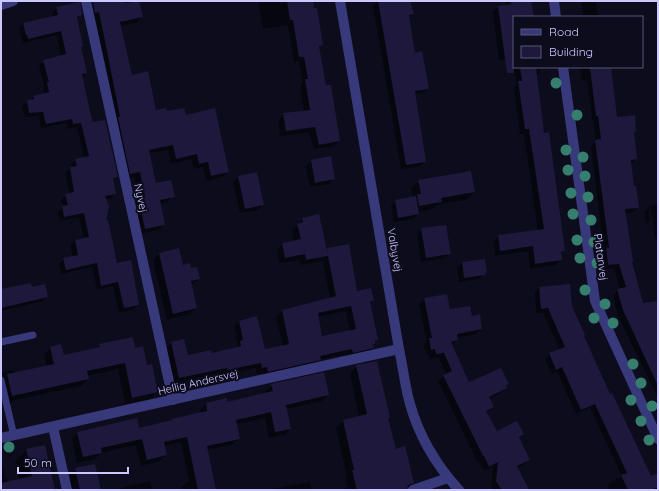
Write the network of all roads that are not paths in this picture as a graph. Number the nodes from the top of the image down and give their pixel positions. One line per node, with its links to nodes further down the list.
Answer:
1 (13, 1): 5 (street)
2 (86, 1): 12 (street, Nyvej)
3 (340, 1): 10 (street, Valbyvej)
4 (554, 1): 6 (street)
5 (1, 5)
6 (556, 16)
7 (563, 68): 16 (street, Platanvej)
8 (33, 335): 9 (lane)
9 (1, 342)
10 (399, 349): 12 (street, Hellig Andersvej); 17 (street, Valbyvej)
11 (1, 380): 14 (lane)
12 (173, 400): 13 (street, Hellig Andersvej)
13 (53, 426): 14 (street, Hellig Andersvej); 18 (street)
14 (14, 436): 15 (street, Hellig Andersvej)
15 (1, 438)
16 (658, 439)
17 (448, 478): 19 (street); 20 (street, Valbyvej)
18 (67, 490)
19 (413, 490)
20 (459, 490)

